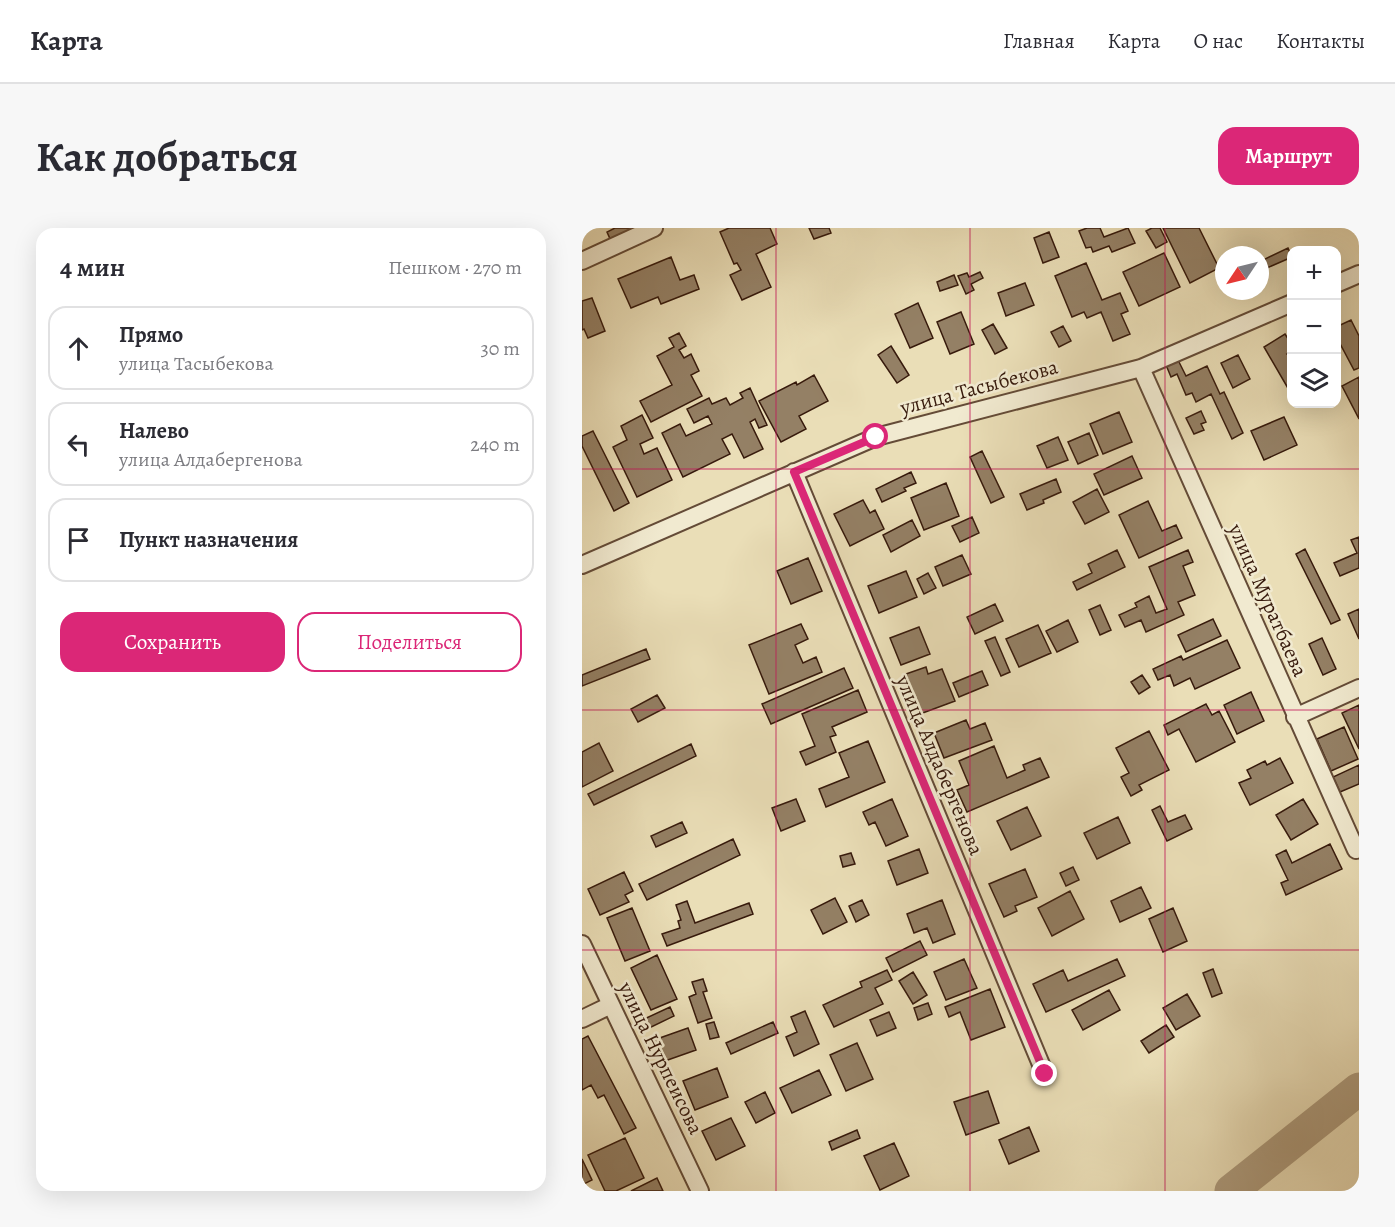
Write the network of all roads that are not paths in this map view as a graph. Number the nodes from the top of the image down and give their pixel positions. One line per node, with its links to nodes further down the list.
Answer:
1 (654, 228): 2 (street)
2 (582, 261)
3 (1359, 274): 4 (street)
4 (1341, 282)
5 (1287, 305): 6 (street, улица Тасыбекова)
6 (1141, 368): 7 (street, улица Тасыбекова); 10 (street, улица Муратбаева)
7 (794, 472): 8 (street, улица Тасыбекова); 15 (street, улица Алдабергенова)
8 (582, 566)
9 (1359, 688): 10 (street)
10 (1295, 717): 11 (street, улица Муратбаева)
11 (1356, 850)
12 (582, 944): 13 (street, улица Нурпеисова)
13 (611, 1005): 14 (street); 16 (street, улица Нурпеисова)
14 (582, 1019)
15 (1045, 1074)
16 (700, 1191)

